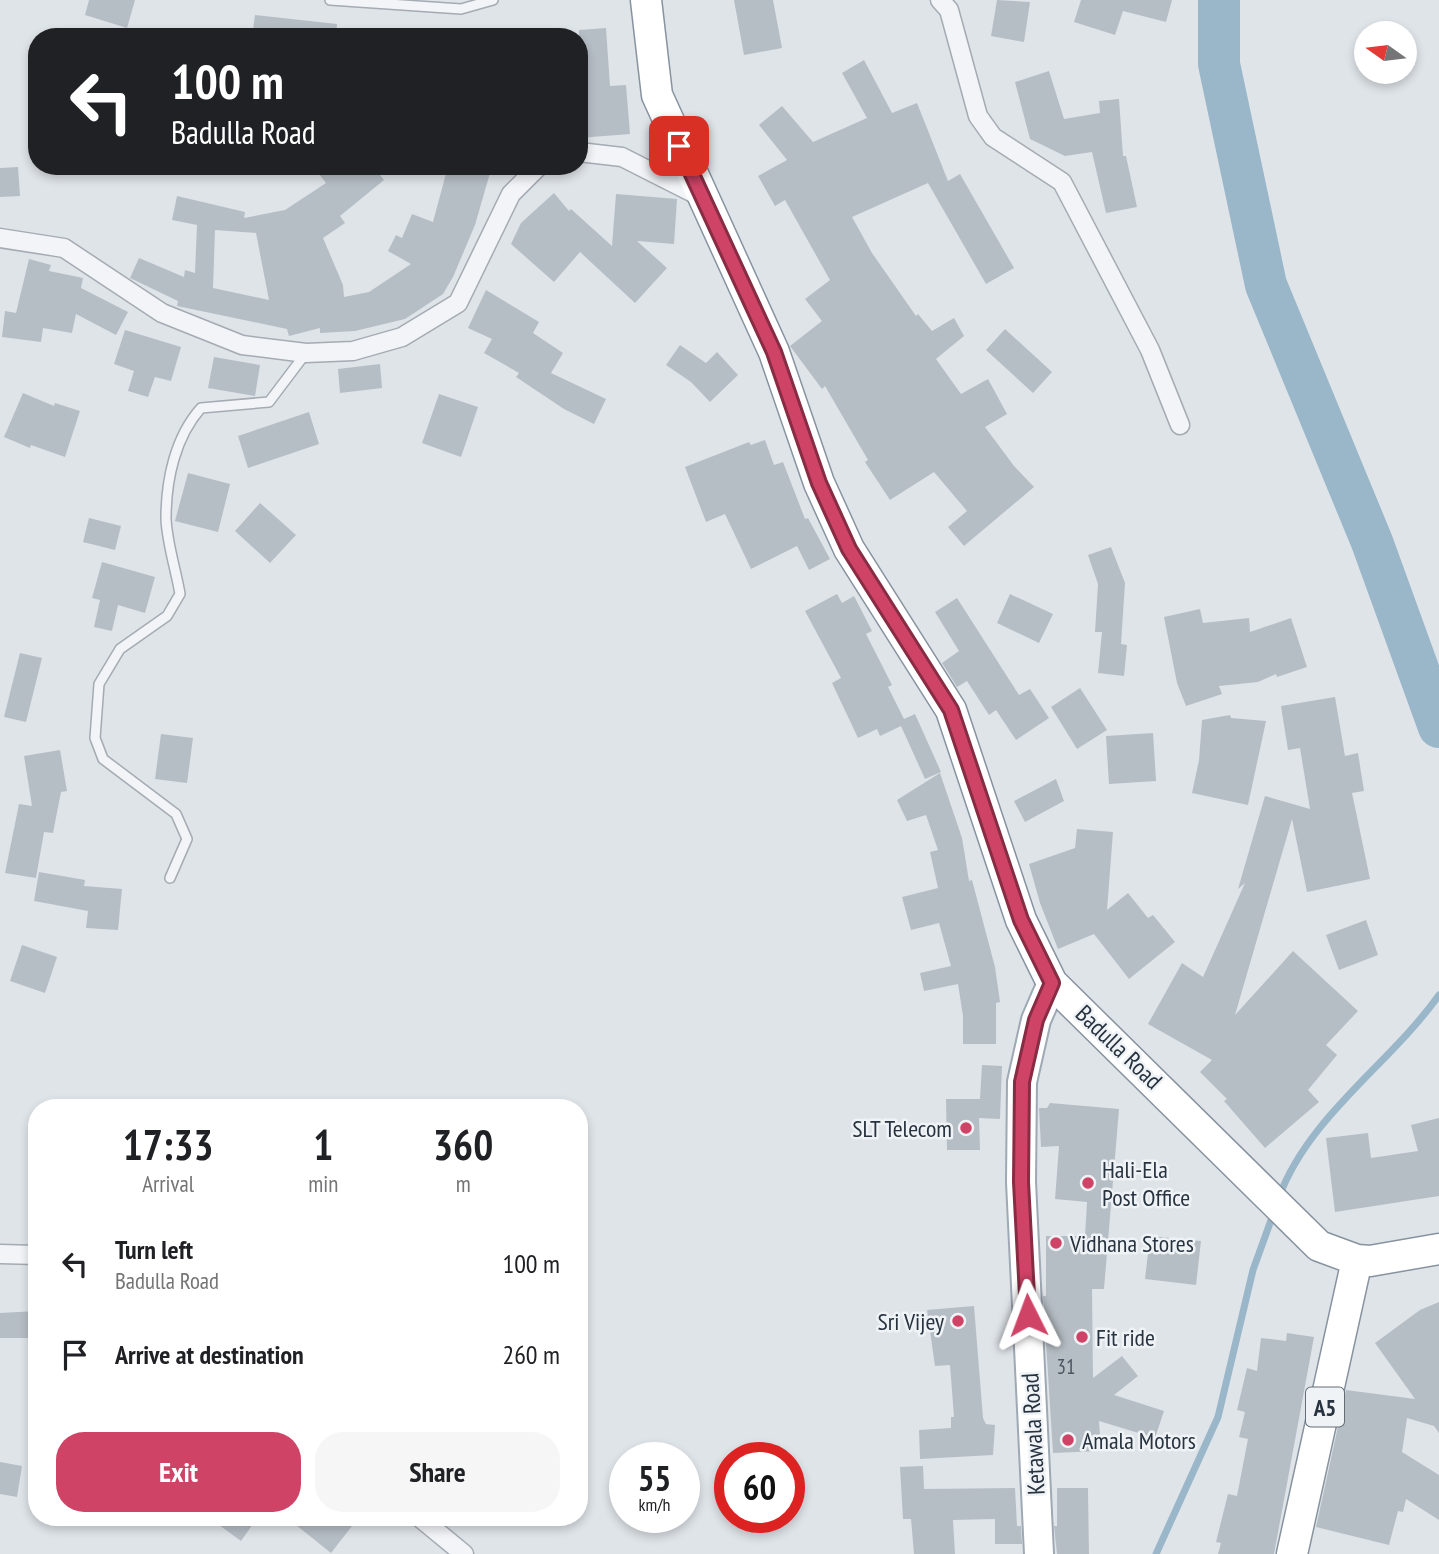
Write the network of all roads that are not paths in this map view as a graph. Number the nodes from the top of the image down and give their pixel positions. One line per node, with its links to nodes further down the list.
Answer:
1 (330, 0): 2 (lane)
2 (493, 0)
3 (646, 0): 7 (highway, Badulla Road)
4 (940, 0): 10 (street)
5 (588, 153): 7 (street)
6 (531, 175): 9 (street)
7 (701, 197): 12 (highway, Badulla Road)
8 (0, 238): 9 (street)
9 (306, 353): 11 (lane)
10 (1180, 425)
11 (170, 878)
12 (1052, 983): 16 (highway, Badulla Road); 19 (main road, Ketawala Road)
13 (1439, 1249): 16 (highway)
14 (0, 1254): 15 (street)
15 (28, 1255)
16 (1357, 1260): 20 (highway, A5)
17 (430, 1526): 18 (street)
18 (464, 1554)
19 (1039, 1554)
20 (1292, 1554)

